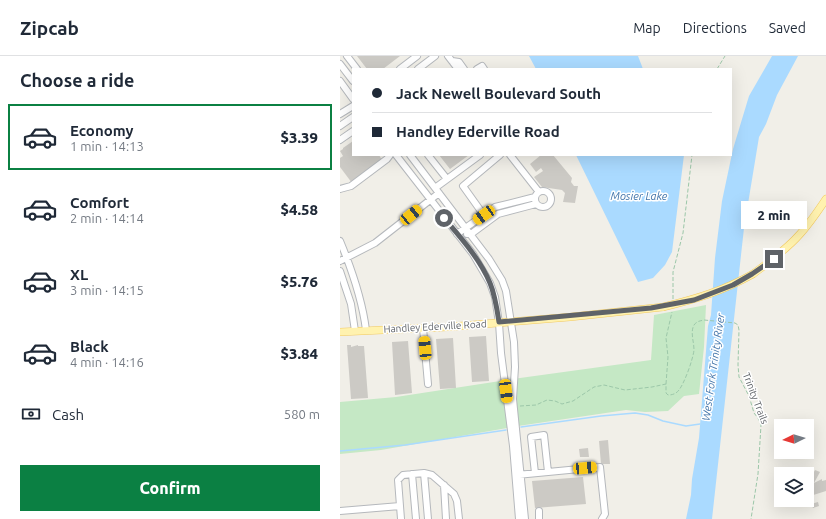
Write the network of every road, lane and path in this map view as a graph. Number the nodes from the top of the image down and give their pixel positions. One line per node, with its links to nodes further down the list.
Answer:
1 (347, 56): 7 (street)
2 (417, 56): 8 (street)
3 (435, 56): 9 (street)
4 (725, 56): 12 (path)
5 (450, 59): 10 (street); 11 (street)
6 (340, 64): 13 (street)
7 (356, 68)
8 (401, 68)
9 (419, 68)
10 (457, 68)
11 (463, 68)
12 (718, 68)
13 (352, 80)
14 (340, 82): 15 (street)
15 (352, 98)
16 (352, 107): 17 (street)
17 (340, 114)
18 (352, 118): 19 (street)
19 (340, 126)
20 (340, 131): 22 (street)
21 (352, 132): 22 (street)
22 (342, 139)
23 (389, 156): 32 (street)
24 (397, 156): 36 (street)
25 (411, 156): 33 (street)
26 (429, 156): 31 (street)
27 (479, 156): 31 (street)
28 (499, 156): 38 (street)
29 (511, 156): 34 (street)
30 (692, 156): 47 (path)
31 (447, 179): 33 (street)
32 (340, 189)
33 (437, 191): 36 (street); 40 (street)
34 (537, 195): 37 (street); 37 (street); 38 (street)
35 (826, 199): 50 (main road, Handley Ederville Road, bridge)
36 (430, 200): 41 (street); 44 (street)
37 (536, 204): 39 (street)
38 (484, 215): 39 (street); 40 (street)
39 (488, 221): 42 (street)
40 (465, 227): 41 (street); 42 (street)
41 (457, 234): 42 (street); 49 (street)
42 (471, 234): 50 (street)
43 (340, 241): 44 (street)
44 (347, 258): 45 (street); 52 (street)
45 (340, 261)
46 (340, 272): 53 (street)
47 (672, 305)
48 (672, 312): 56 (path)
49 (499, 322): 50 (main road, Handley Ederville Road); 51 (main road, Handley Ederville Road); 62 (street)
50 (511, 322): 57 (street)
51 (423, 328): 52 (main road, Handley Ederville Road); 55 (street)
52 (366, 330): 53 (main road, Handley Ederville Road)
53 (355, 331): 54 (main road, Handley Ederville Road)
54 (340, 332)
55 (428, 384)
56 (666, 384): 57 (path); 76 (path, Trinity Trails)
57 (514, 407): 62 (street)
58 (548, 472): 60 (street); 60 (street); 75 (street)
59 (424, 473): 61 (street); 63 (street); 69 (street)
60 (535, 473): 62 (street)
61 (412, 474): 64 (street); 68 (street)
62 (518, 475): 72 (street); 73 (street)
63 (444, 485): 70 (street); 71 (street)
64 (400, 506): 65 (street); 67 (street)
65 (340, 511)
66 (539, 511): 74 (street)
67 (401, 519)
68 (416, 519)
69 (428, 519)
70 (446, 519)
71 (459, 519)
72 (519, 519)
73 (524, 519)
74 (539, 519)
75 (602, 519)
76 (751, 519)

